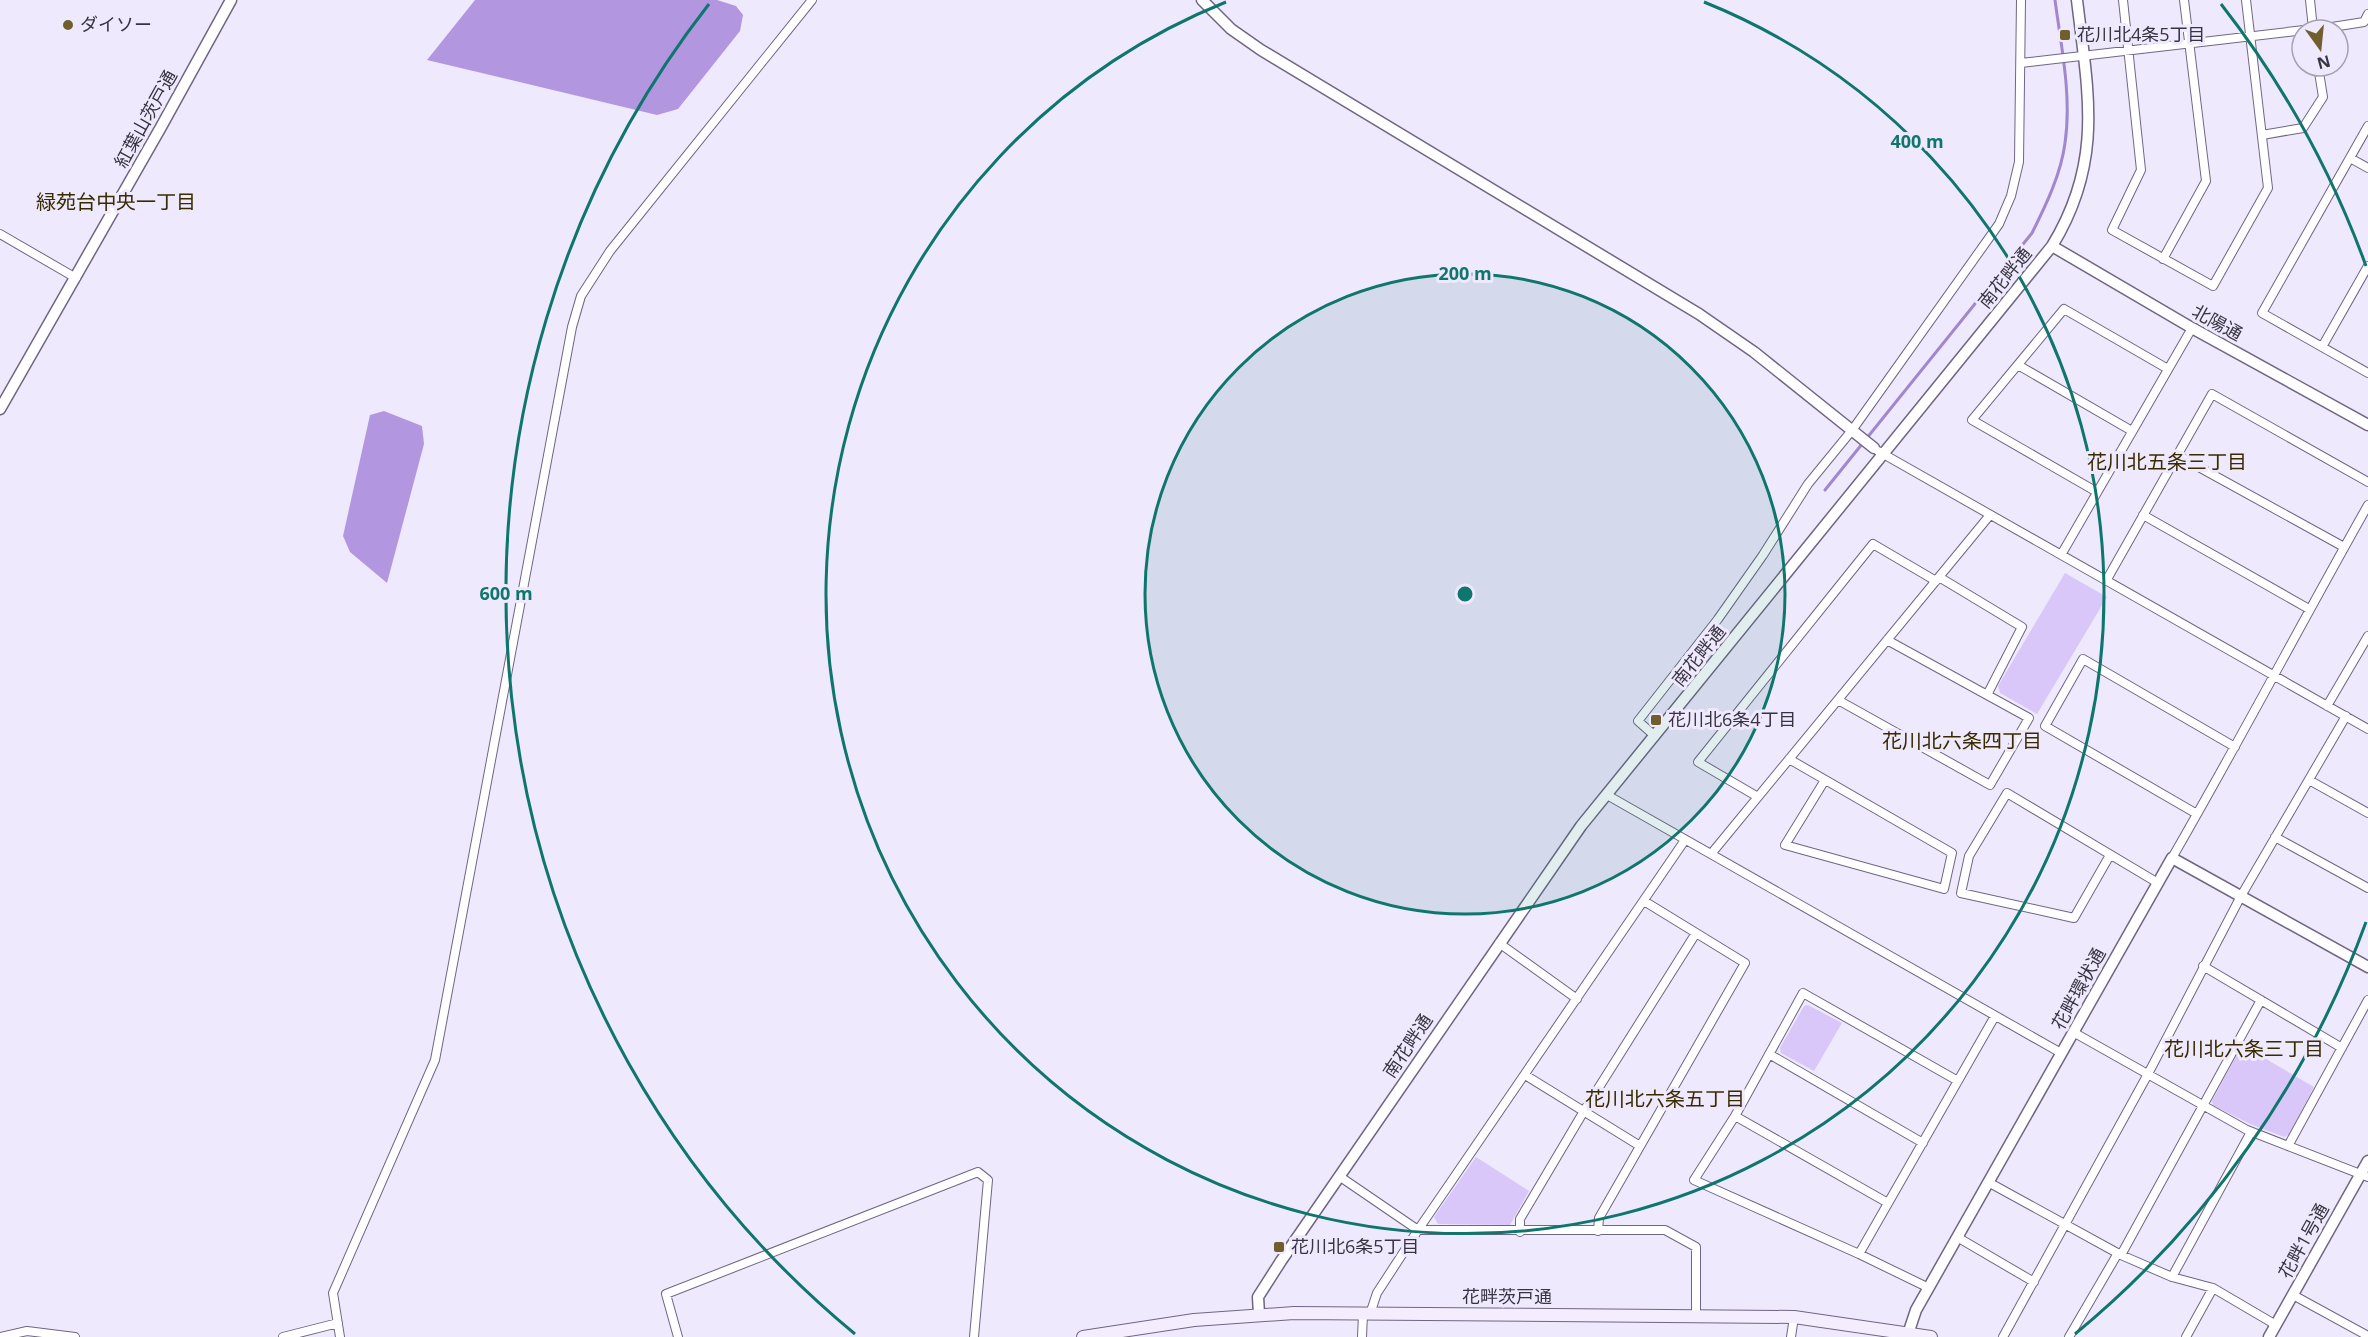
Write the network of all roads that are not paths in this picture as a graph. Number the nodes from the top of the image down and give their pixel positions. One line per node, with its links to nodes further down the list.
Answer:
1 (231, 0): 28 (street, 紅葉山茨戸通)
2 (812, 0): 119 (street)
3 (1202, 0): 37 (street)
4 (2021, 0): 18 (street)
5 (2077, 0): 17 (street, 南花畔通)
6 (2123, 0): 16 (street)
7 (2184, 0): 15 (street)
8 (2246, 0): 14 (street)
9 (2310, 0): 11 (street)
10 (2368, 14): 12 (street)
11 (2312, 18)
12 (2350, 24)
13 (2290, 32): 14 (street)
14 (2251, 36): 15 (street); 21 (street)
15 (2189, 43): 16 (street); 26 (street)
16 (2129, 50): 17 (street); 26 (street)
17 (2084, 56): 18 (street); 25 (street, 南花畔通)
18 (2021, 63): 37 (street)
19 (2320, 78): 21 (street)
20 (2368, 126): 22 (street)
21 (2262, 135): 26 (street)
22 (2350, 158): 23 (street); 30 (street)
23 (2368, 168)
24 (0, 234): 28 (street)
25 (2052, 246): 29 (street, 北陽通); 38 (street, 南花畔通)
26 (2163, 259)
27 (2368, 266): 30 (street)
28 (76, 278): 34 (street, 紅葉山茨戸通)
29 (2192, 328): 32 (street); 35 (street, 北陽通)
30 (2322, 346): 33 (street)
31 (2018, 365): 32 (street); 36 (street); 41 (street)
32 (2168, 369): 36 (street)
33 (2368, 373)
34 (0, 410)
35 (2368, 425)
36 (2132, 431): 41 (street)
37 (1856, 432): 38 (street); 58 (street)
38 (1879, 451): 43 (street); 58 (street, 南花畔通)
39 (2177, 455): 40 (street); 44 (street); 45 (street)
40 (2368, 482)
41 (2097, 492): 46 (street)
42 (2368, 505): 45 (street)
43 (1990, 515): 46 (street); 47 (street)
44 (2143, 515): 48 (street); 49 (street)
45 (2344, 547): 49 (street)
46 (2061, 555): 48 (street)
47 (1937, 579): 51 (street); 53 (street); 64 (street)
48 (2106, 581): 52 (street)
49 (2309, 609): 52 (street)
50 (2367, 639): 55 (street)
51 (1887, 640): 53 (street); 54 (street)
52 (2273, 675): 55 (street); 59 (street)
53 (1987, 695): 54 (street)
54 (1838, 700): 60 (street)
55 (2327, 706): 56 (street)
56 (2346, 716): 57 (street); 62 (street)
57 (2368, 729)
58 (1655, 736): 63 (street, 南花畔通)
59 (2235, 747): 66 (street); 66 (street)
60 (1789, 759): 61 (street); 64 (street)
61 (1826, 780): 61 (street)
62 (2309, 780): 65 (street); 67 (street)
63 (1607, 795): 68 (street); 77 (street, 南花畔通)
64 (1758, 797): 69 (street)
65 (2368, 813)
66 (2197, 814): 71 (street)
67 (2275, 837): 73 (street); 74 (street)
68 (1685, 840): 69 (street); 75 (street)
69 (1711, 854): 83 (street)
70 (2110, 855): 70 (street); 72 (street)
71 (2172, 858): 72 (street, 花畔環状通); 74 (street)
72 (2157, 883): 84 (street, 花畔環状通)
73 (2368, 888)
74 (2241, 896): 78 (street); 79 (street)
75 (1644, 901): 76 (street); 80 (street)
76 (1696, 933): 92 (street); 96 (street)
77 (1499, 943): 80 (street); 100 (street, 南花畔通)
78 (2203, 966): 81 (street); 88 (street)
79 (2368, 967)
80 (1577, 999): 89 (street)
81 (2261, 1000): 85 (street); 91 (street)
82 (2368, 1000): 85 (street)
83 (1995, 1016): 86 (street); 90 (street)
84 (2073, 1032): 86 (street, 花畔環状通); 88 (street)
85 (2342, 1048): 97 (street)
86 (2061, 1053): 101 (street, 花畔環状通)
87 (1769, 1054): 90 (street); 93 (street); 95 (street)
88 (2148, 1074): 91 (street); 103 (street)
89 (1525, 1075): 92 (street); 104 (street)
90 (1958, 1081): 95 (street)
91 (2202, 1105): 94 (street); 109 (street)
92 (1584, 1111): 96 (street); 106 (street)
93 (1735, 1116): 102 (street); 108 (street)
94 (2251, 1132): 97 (street); 110 (street)
95 (1923, 1143): 102 (street)
96 (1640, 1146): 105 (street)
97 (2288, 1146): 99 (street)
98 (2368, 1161): 99 (street, 花畔1号通)
99 (2365, 1175): 114 (street, 花畔1号通)
100 (1340, 1176): 104 (street); 115 (street, 南花畔通)
101 (1988, 1182): 103 (street); 107 (street, 花畔環状通)
102 (1888, 1203): 108 (street)
103 (2066, 1226): 109 (street); 111 (street)
104 (1418, 1230): 106 (street); 116 (street)
105 (1598, 1231): 106 (street); 117 (street)
106 (1520, 1232)
107 (1957, 1238): 111 (street); 112 (street, 花畔環状通)
108 (1859, 1254): 112 (street)
109 (2119, 1254): 110 (street); 136 (street)
110 (2172, 1277): 113 (street)
111 (2034, 1282): 135 (street)
112 (1929, 1288): 123 (street, 花畔環状通)
113 (2213, 1288): 120 (street); 137 (street)
114 (2293, 1295): 120 (street, 花畔1号通); 124 (street)
115 (1259, 1314): 116 (main road, 花畔茨戸通); 122 (main road, 花畔茨戸通)
116 (1367, 1314): 117 (main road, 花畔茨戸通); 132 (street)
117 (1696, 1316): 118 (main road, 花畔茨戸通)
118 (1794, 1317): 123 (main road, 花畔茨戸通); 133 (street)
119 (338, 1323): 127 (street); 128 (street)
120 (2276, 1325): 138 (street, 花畔1号通)
121 (27, 1334): 125 (street); 126 (street)
122 (1116, 1334): 131 (main road, 花畔茨戸通)
123 (1908, 1334): 134 (main road, 花畔茨戸通)
124 (2368, 1336)
125 (0, 1337)
126 (75, 1337)
127 (283, 1337)
128 (340, 1337)
129 (678, 1337): 130 (street)
130 (974, 1337)
131 (1083, 1337)
132 (1362, 1337)
133 (1791, 1337)
134 (1931, 1337)
135 (2003, 1337)
136 (2069, 1337)
137 (2187, 1337)
138 (2269, 1337)

